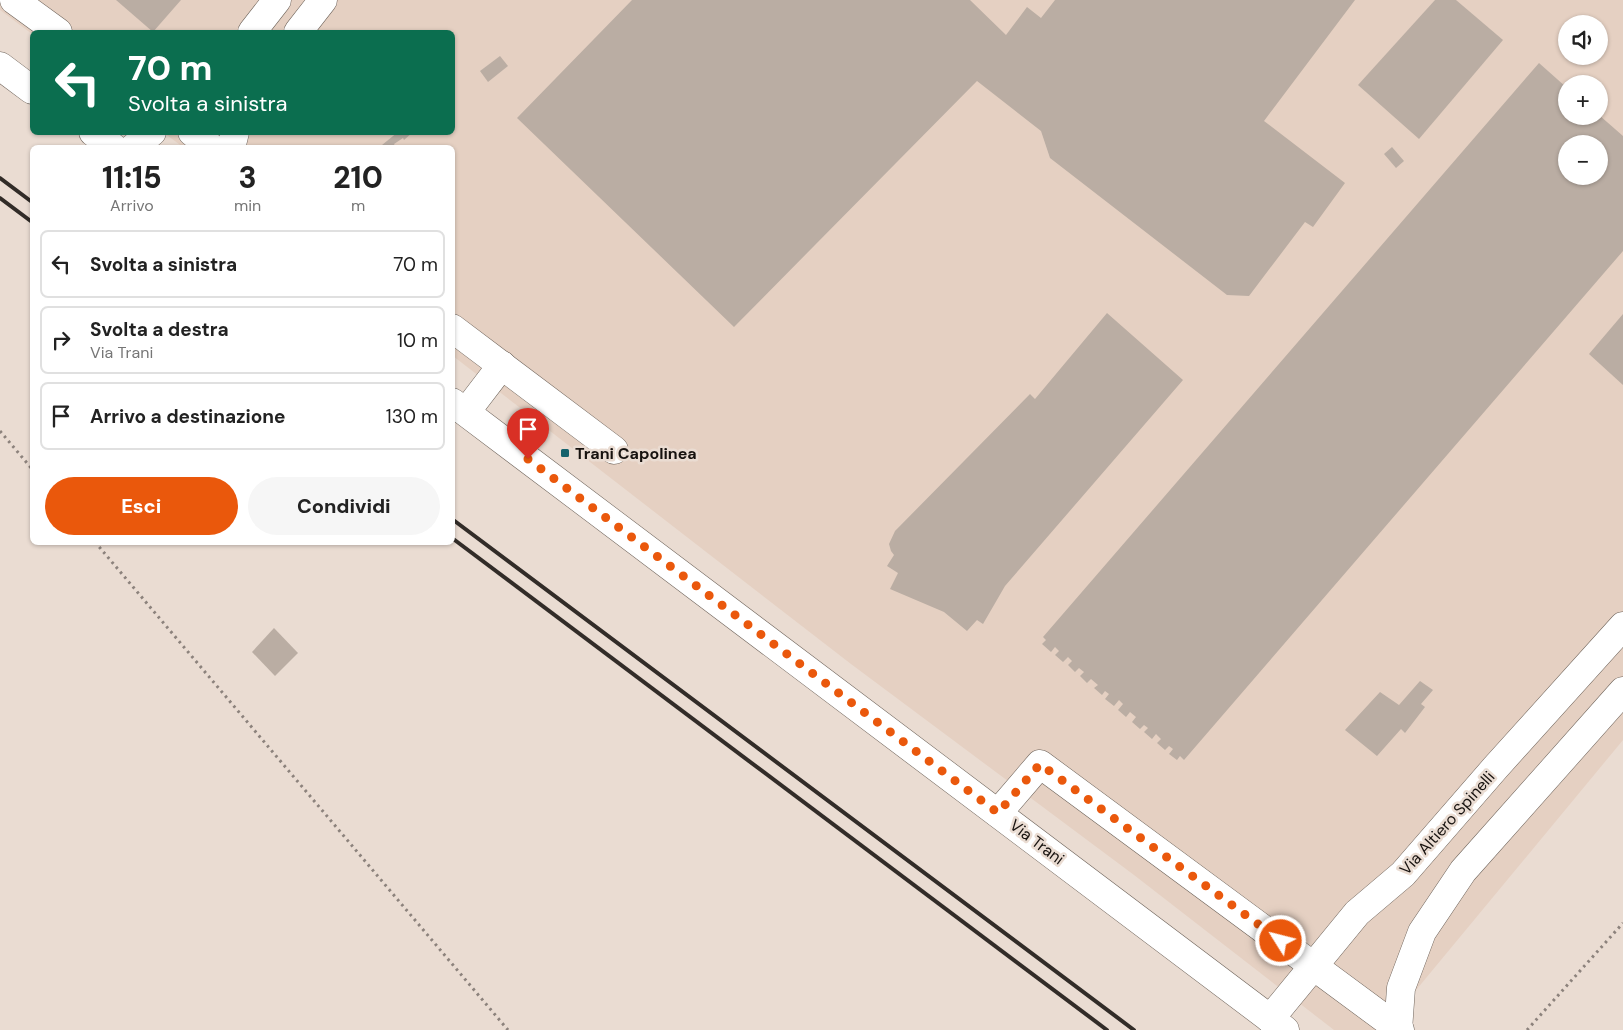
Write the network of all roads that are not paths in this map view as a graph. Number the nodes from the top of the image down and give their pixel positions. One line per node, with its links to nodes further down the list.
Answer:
1 (14, 0): 4 (street)
2 (277, 0): 5 (street)
3 (323, 0): 6 (street)
4 (55, 30)
5 (254, 30)
6 (300, 30)
7 (0, 66): 8 (street)
8 (30, 88)
9 (97, 135): 12 (street)
10 (148, 135): 13 (street)
11 (196, 135): 14 (street)
12 (110, 145)
13 (137, 145)
14 (208, 145)
15 (455, 330): 16 (street)
16 (502, 365): 17 (street); 18 (street)
17 (459, 407): 21 (street, Via Trani)
18 (614, 450)
19 (1623, 626): 22 (street, Via Altiero Spinelli)
20 (1623, 691): 24 (street)
21 (998, 813): 22 (street); 23 (street, Via Trani)
22 (1314, 965): 23 (street, Via Altiero Spinelli); 24 (street)
23 (1278, 1024)
24 (1399, 1030)

